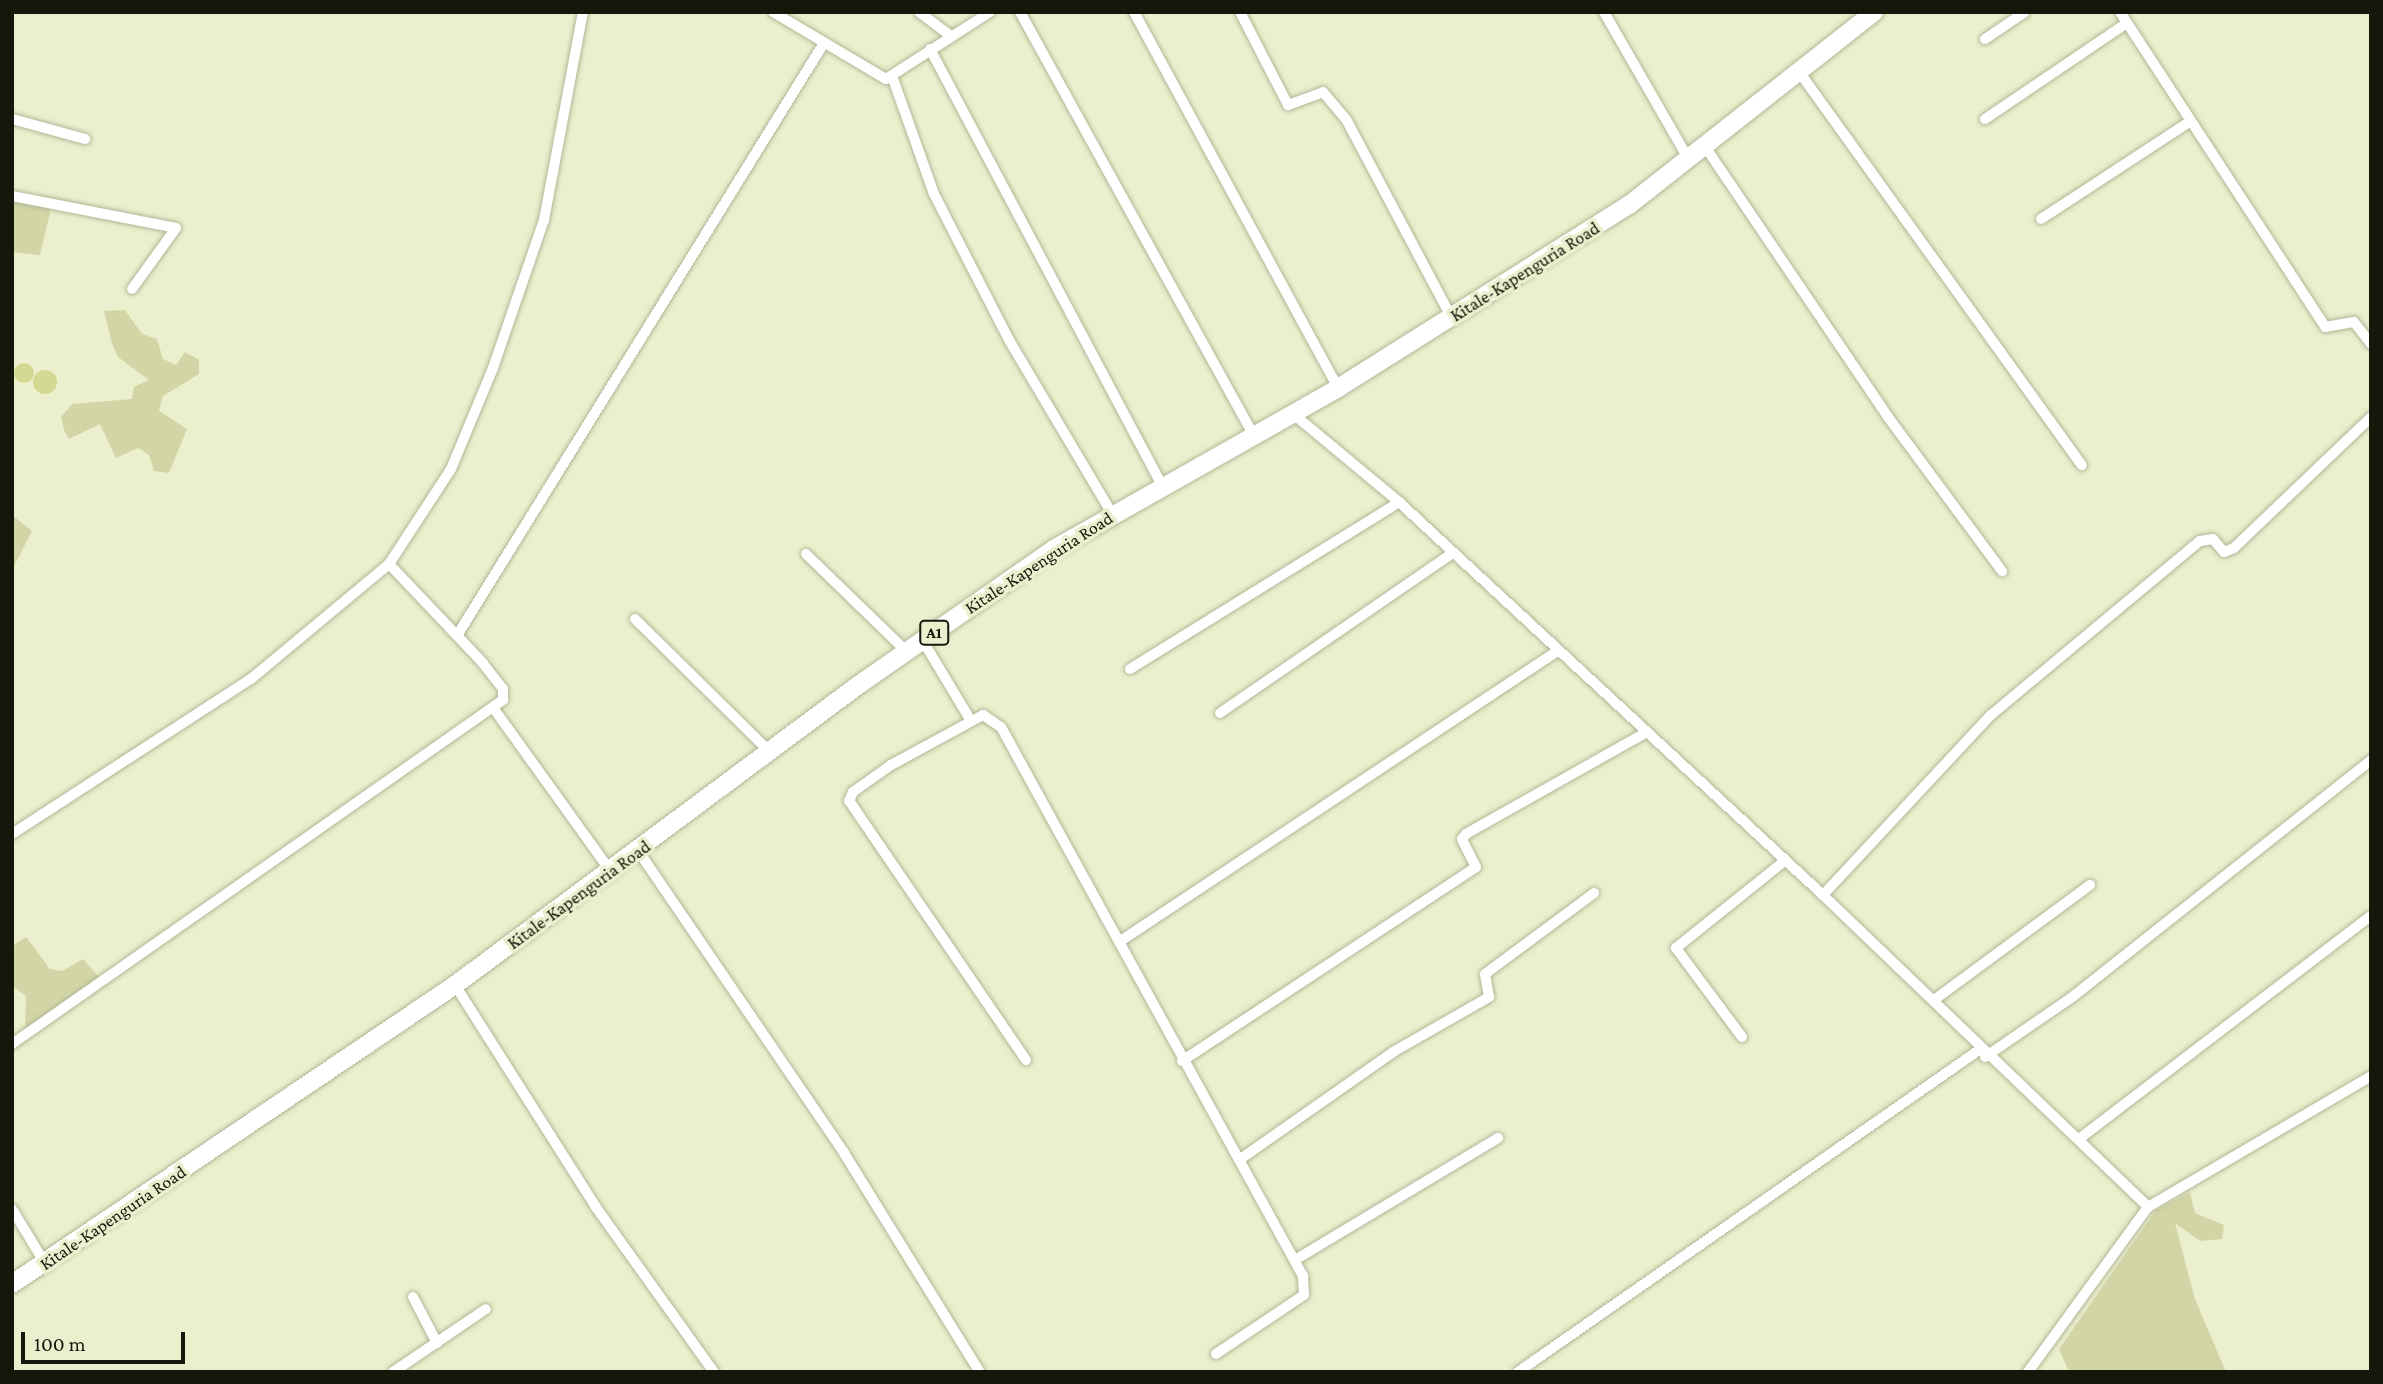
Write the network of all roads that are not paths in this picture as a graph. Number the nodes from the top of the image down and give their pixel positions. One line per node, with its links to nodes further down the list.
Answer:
1 (583, 12): 40 (street)
2 (773, 12): 15 (street)
3 (919, 12): 13 (street)
4 (990, 12): 13 (street)
5 (1020, 12): 33 (street)
6 (1134, 12): 30 (street)
7 (1240, 12): 28 (street)
8 (1604, 12): 24 (street)
9 (1874, 12): 17 (highway, Kitale-Kapenguria Road / A1)
10 (2025, 12): 14 (street)
11 (2120, 12): 12 (street)
12 (2127, 23): 20 (street); 21 (street)
13 (951, 36): 16 (street)
14 (1985, 38)
15 (824, 43): 18 (street); 43 (street)
16 (930, 49): 18 (street); 35 (street)
17 (1800, 73): 23 (highway, Kitale-Kapenguria Road / A1); 34 (street)
18 (892, 76): 37 (street)
19 (12, 119): 22 (street)
20 (1985, 119)
21 (2190, 121): 26 (street); 29 (street)
22 (85, 139)
23 (1706, 148): 24 (highway, Kitale-Kapenguria Road / A1); 41 (street)
24 (1690, 160): 28 (highway, Kitale-Kapenguria Road / A1)
25 (12, 196): 27 (street)
26 (2041, 219)
27 (132, 289)
28 (1452, 318): 30 (highway, Kitale-Kapenguria Road / A1)
29 (2371, 344)
30 (1338, 388): 31 (highway, Kitale-Kapenguria Road / A1)
31 (1291, 412): 33 (highway, Kitale-Kapenguria Road / A1); 36 (street)
32 (2371, 417): 60 (street)
33 (1251, 433): 35 (highway, Kitale-Kapenguria Road / A1)
34 (2082, 466)
35 (1163, 485): 37 (highway, Kitale-Kapenguria Road / A1)
36 (1399, 502): 38 (street); 47 (street)
37 (1113, 514): 44 (highway, Kitale-Kapenguria Road / A1)
38 (1453, 553): 46 (street); 49 (street)
39 (806, 554): 45 (street)
40 (389, 564): 43 (street); 54 (street)
41 (2002, 571)
42 (635, 619): 52 (street)
43 (458, 634): 48 (street)
44 (923, 641): 45 (highway, Kitale-Kapenguria Road / A1); 50 (street)
45 (907, 652): 52 (highway, Kitale-Kapenguria Road / A1)
46 (1556, 652): 51 (street); 62 (street)
47 (1130, 668)
48 (494, 709): 57 (street); 66 (street)
49 (1220, 713)
50 (971, 721): 62 (street); 68 (street)
51 (1645, 733): 56 (street); 69 (street)
52 (770, 752): 55 (highway, Kitale-Kapenguria Road / A1)
53 (2371, 760): 67 (street)
54 (12, 834)
55 (639, 852): 57 (highway, Kitale-Kapenguria Road / A1); 85 (street)
56 (1782, 863): 60 (street); 65 (street)
57 (611, 872): 63 (highway, Kitale-Kapenguria Road / A1)
58 (2090, 886): 64 (street)
59 (1594, 892): 73 (street)
60 (1823, 895): 64 (street)
61 (2371, 916): 72 (street)
62 (1119, 942): 69 (street)
63 (455, 985): 77 (highway, Kitale-Kapenguria Road / A1); 84 (street)
64 (1934, 1000): 67 (street)
65 (1742, 1037)
66 (12, 1044)
67 (1982, 1053): 72 (street); 86 (street)
68 (1026, 1060)
69 (1182, 1061): 73 (street)
70 (2371, 1076): 74 (street)
71 (1498, 1138): 76 (street)
72 (2079, 1139): 74 (street)
73 (1239, 1160): 76 (street)
74 (2148, 1207): 87 (street)
75 (12, 1209): 77 (street)
76 (1295, 1260): 82 (street)
77 (46, 1265): 78 (highway, Kitale-Kapenguria Road / A1)
78 (12, 1284)
79 (413, 1297): 81 (street)
80 (486, 1309): 81 (street)
81 (437, 1343): 83 (street)
82 (1216, 1353)
83 (393, 1372)
84 (714, 1372)
85 (980, 1372)
86 (1518, 1372)
87 (2028, 1372)

